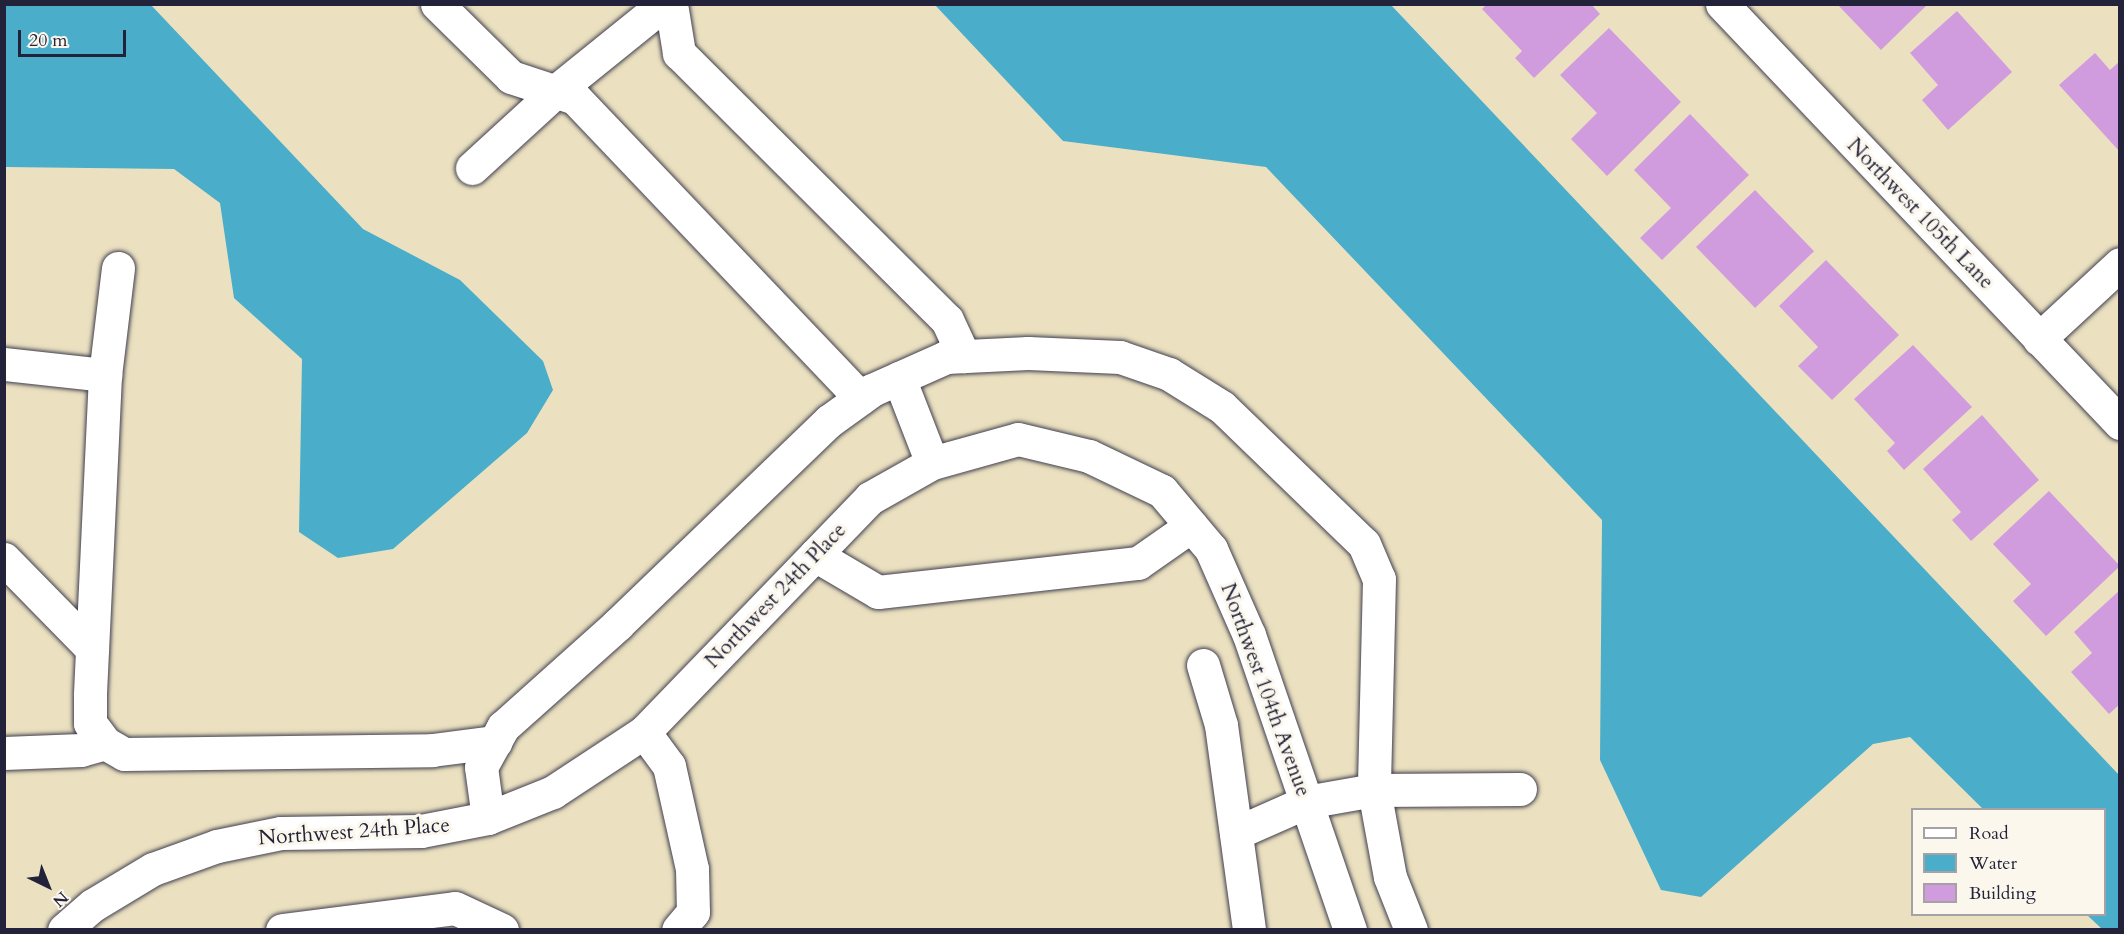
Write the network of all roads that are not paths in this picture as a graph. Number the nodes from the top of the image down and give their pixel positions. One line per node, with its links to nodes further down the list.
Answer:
1 (437, 4): 5 (street)
2 (664, 4): 5 (street)
3 (671, 4): 10 (street)
4 (1722, 4): 9 (street, Northwest 105th Lane)
5 (556, 91): 6 (street); 14 (street)
6 (472, 168)
7 (2120, 264): 9 (street)
8 (118, 268): 12 (street)
9 (2039, 339): 15 (street, Northwest 105th Lane)
10 (964, 356): 13 (street); 27 (street)
11 (4, 364): 12 (street)
12 (105, 375): 20 (street)
13 (899, 378): 14 (street); 16 (street)
14 (861, 398): 23 (street)
15 (2120, 423)
16 (932, 463): 17 (street, Northwest 104th Avenue); 18 (street, Northwest 24th Place)
17 (1191, 526): 18 (street); 28 (street, Northwest 104th Avenue)
18 (815, 555): 22 (street, Northwest 24th Place)
19 (4, 559): 20 (street)
20 (92, 649): 24 (street)
21 (1203, 665): 30 (street)
22 (644, 732): 29 (street, Northwest 24th Place); 34 (street)
23 (495, 742): 24 (street); 29 (street)
24 (105, 743): 25 (street)
25 (4, 753)
26 (1520, 789): 27 (street)
27 (1374, 790): 28 (street); 37 (street)
28 (1306, 802): 30 (street); 36 (street, Northwest 104th Avenue)
29 (488, 818): 31 (street, Northwest 24th Place)
30 (1236, 832): 35 (street)
31 (64, 930)
32 (282, 930): 33 (street)
33 (502, 930)
34 (678, 930)
35 (1249, 930)
36 (1350, 930)
37 (1411, 930)

